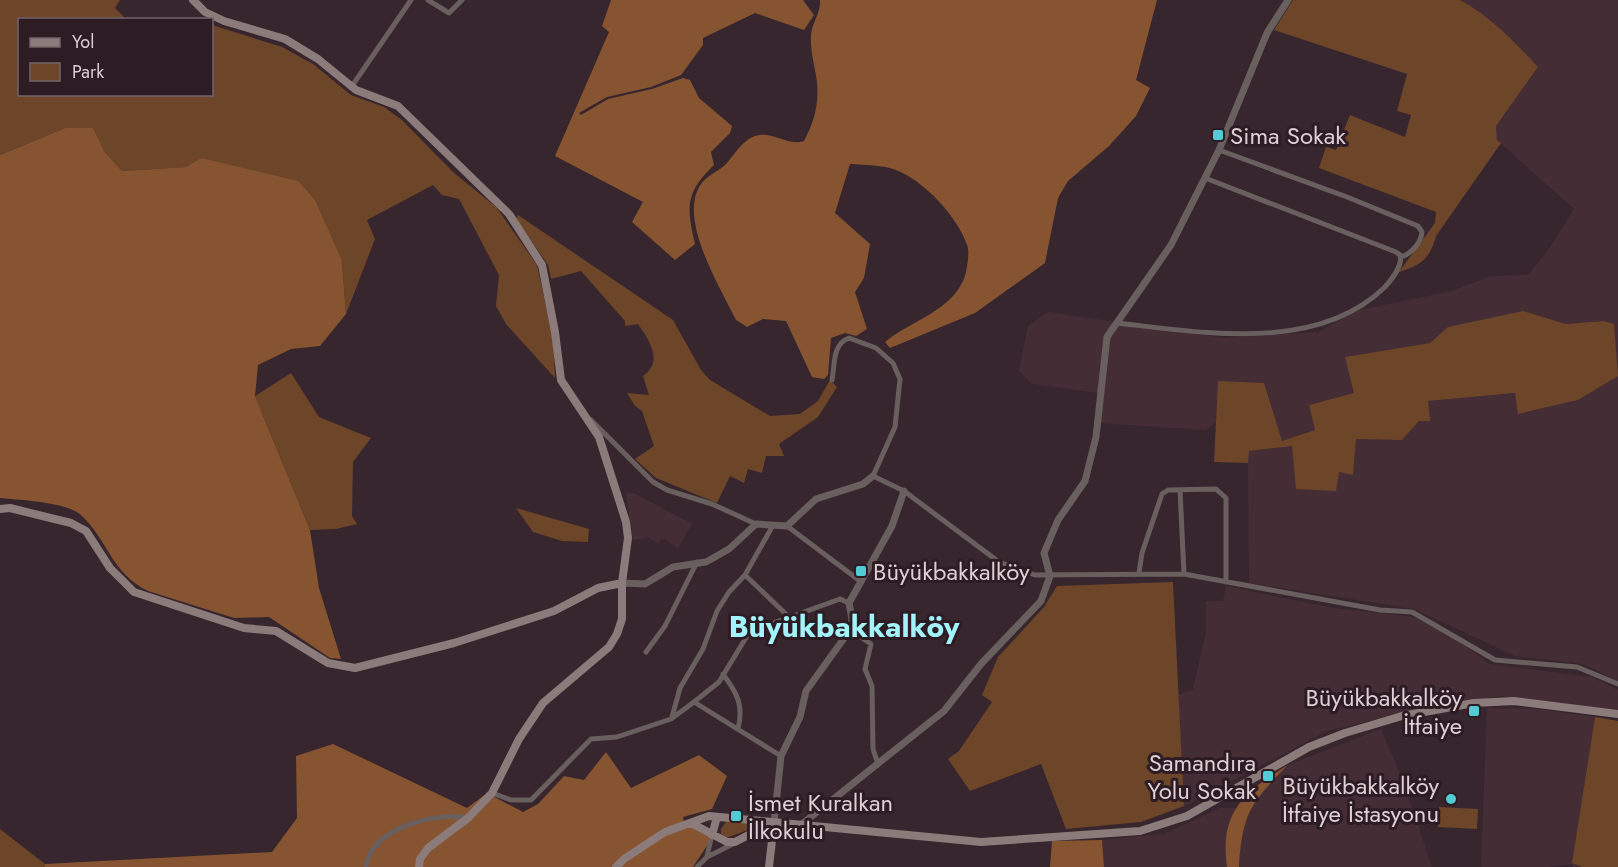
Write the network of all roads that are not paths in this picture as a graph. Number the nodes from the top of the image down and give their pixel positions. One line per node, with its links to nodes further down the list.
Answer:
1 (193, 0): 6 (main road)
2 (411, 0): 6 (street)
3 (428, 0): 4 (street)
4 (462, 0)
5 (1288, 0): 7 (street)
6 (352, 86): 12 (main road)
7 (1219, 150): 8 (street); 9 (street)
8 (1205, 178): 9 (street); 10 (street)
9 (1401, 258): 10 (street)
10 (1116, 323): 24 (street)
11 (832, 380): 13 (street)
12 (583, 412): 17 (street); 27 (main road)
13 (873, 476): 15 (street); 18 (street)
14 (1180, 490): 21 (street); 23 (street); 26 (street)
15 (904, 491): 24 (street); 25 (street)
16 (0, 509): 27 (main road)
17 (756, 524): 19 (street); 20 (street)
18 (787, 526): 19 (street); 25 (street)
19 (772, 527): 22 (street)
20 (697, 562): 27 (street); 31 (street)
21 (1139, 573): 23 (street); 24 (street)
22 (745, 574): 29 (street); 36 (street)
23 (1184, 574): 26 (street)
24 (1050, 576): 39 (street)
25 (860, 580): 28 (street)
26 (1226, 582): 33 (street)
27 (622, 583): 40 (main road)
28 (849, 603): 29 (street); 30 (street)
29 (789, 618): 32 (street)
30 (850, 630): 38 (street); 39 (street)
31 (646, 652)
32 (723, 674): 34 (street); 37 (street)
33 (1618, 684)
34 (694, 702): 36 (street); 37 (street)
35 (1618, 714): 45 (main road)
36 (671, 719): 40 (street)
37 (738, 729): 38 (street)
38 (781, 756): 44 (street)
39 (878, 764): 45 (street)
40 (492, 793): 42 (main road)
41 (717, 817): 43 (main road); 44 (main road); 46 (main road)
42 (468, 818): 49 (street); 50 (main road)
43 (691, 823): 46 (main road); 51 (main road)
44 (774, 823): 45 (main road); 47 (main road); 53 (main road)
45 (802, 824)
46 (712, 835): 47 (main road); 48 (street)
47 (735, 842): 48 (street)
48 (707, 857): 52 (street)
49 (366, 867)
50 (419, 867)
51 (616, 867)
52 (697, 867)
53 (769, 867)

